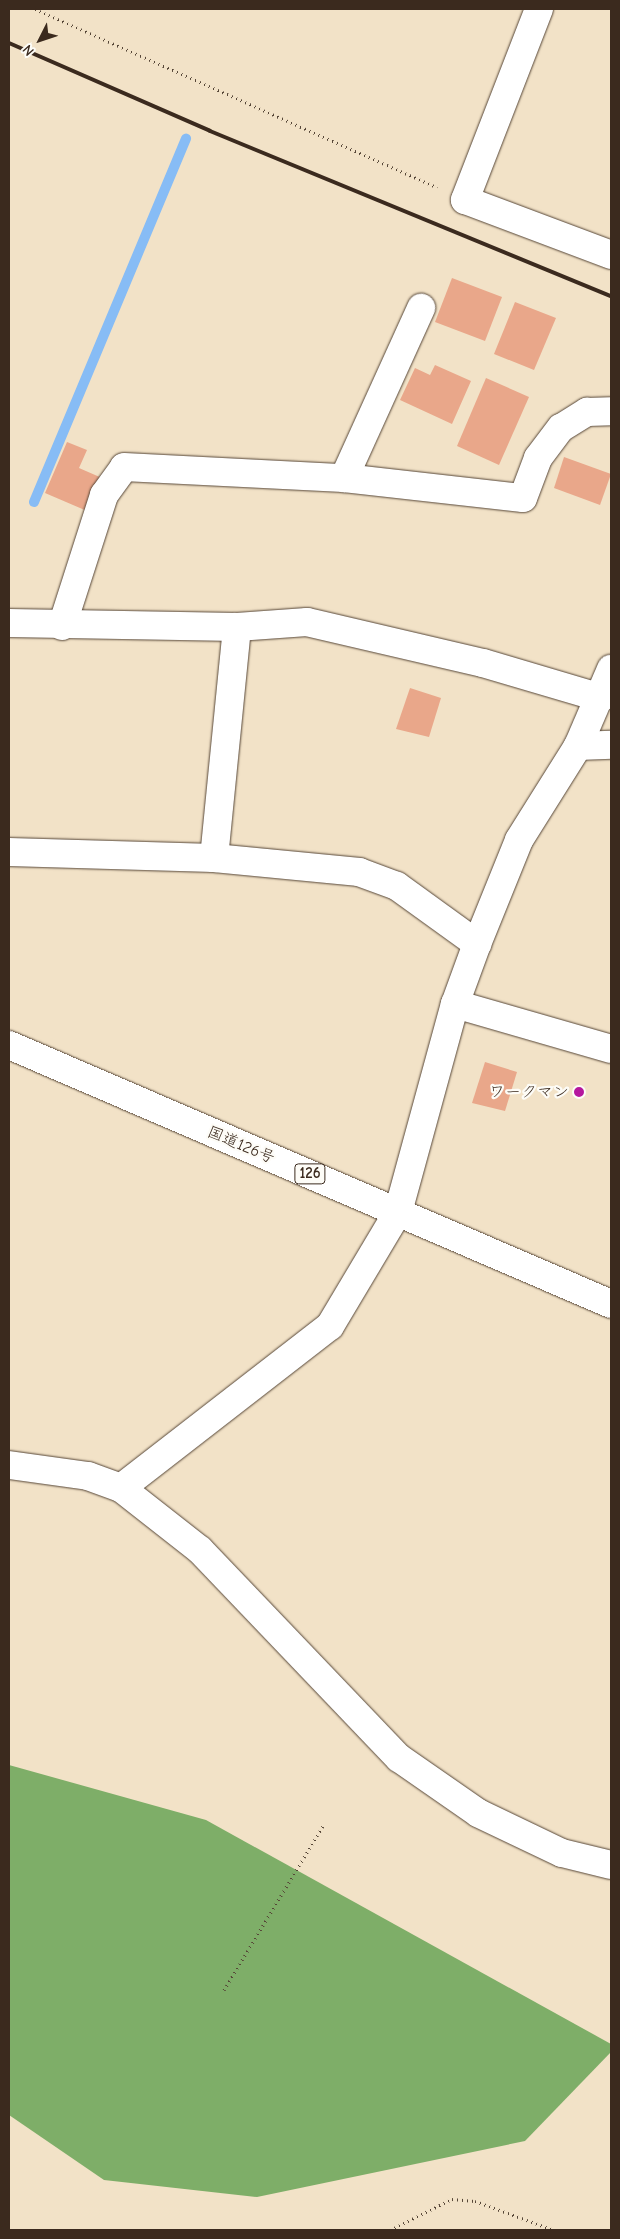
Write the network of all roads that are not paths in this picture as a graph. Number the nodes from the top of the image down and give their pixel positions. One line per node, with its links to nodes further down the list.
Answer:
1 (539, 9): 2 (main road)
2 (611, 255)
3 (421, 308): 5 (main road)
4 (611, 411): 5 (main road)
5 (344, 478): 7 (main road)
6 (9, 623): 7 (main road)
7 (62, 626): 8 (main road)
8 (236, 627): 10 (main road); 14 (main road)
9 (611, 669): 10 (main road)
10 (601, 698): 12 (main road)
11 (611, 745): 12 (main road)
12 (578, 746): 15 (main road)
13 (9, 852): 14 (main road)
14 (214, 858): 15 (main road)
15 (477, 944): 16 (main road)
16 (455, 1004): 18 (main road); 19 (main road)
17 (9, 1046): 19 (main road, 国道126号 / 126)
18 (611, 1049)
19 (398, 1212): 20 (main road, 国道126号 / 126); 22 (main road)
20 (611, 1304)
21 (9, 1465): 22 (main road)
22 (121, 1488): 23 (main road)
23 (611, 1865)

